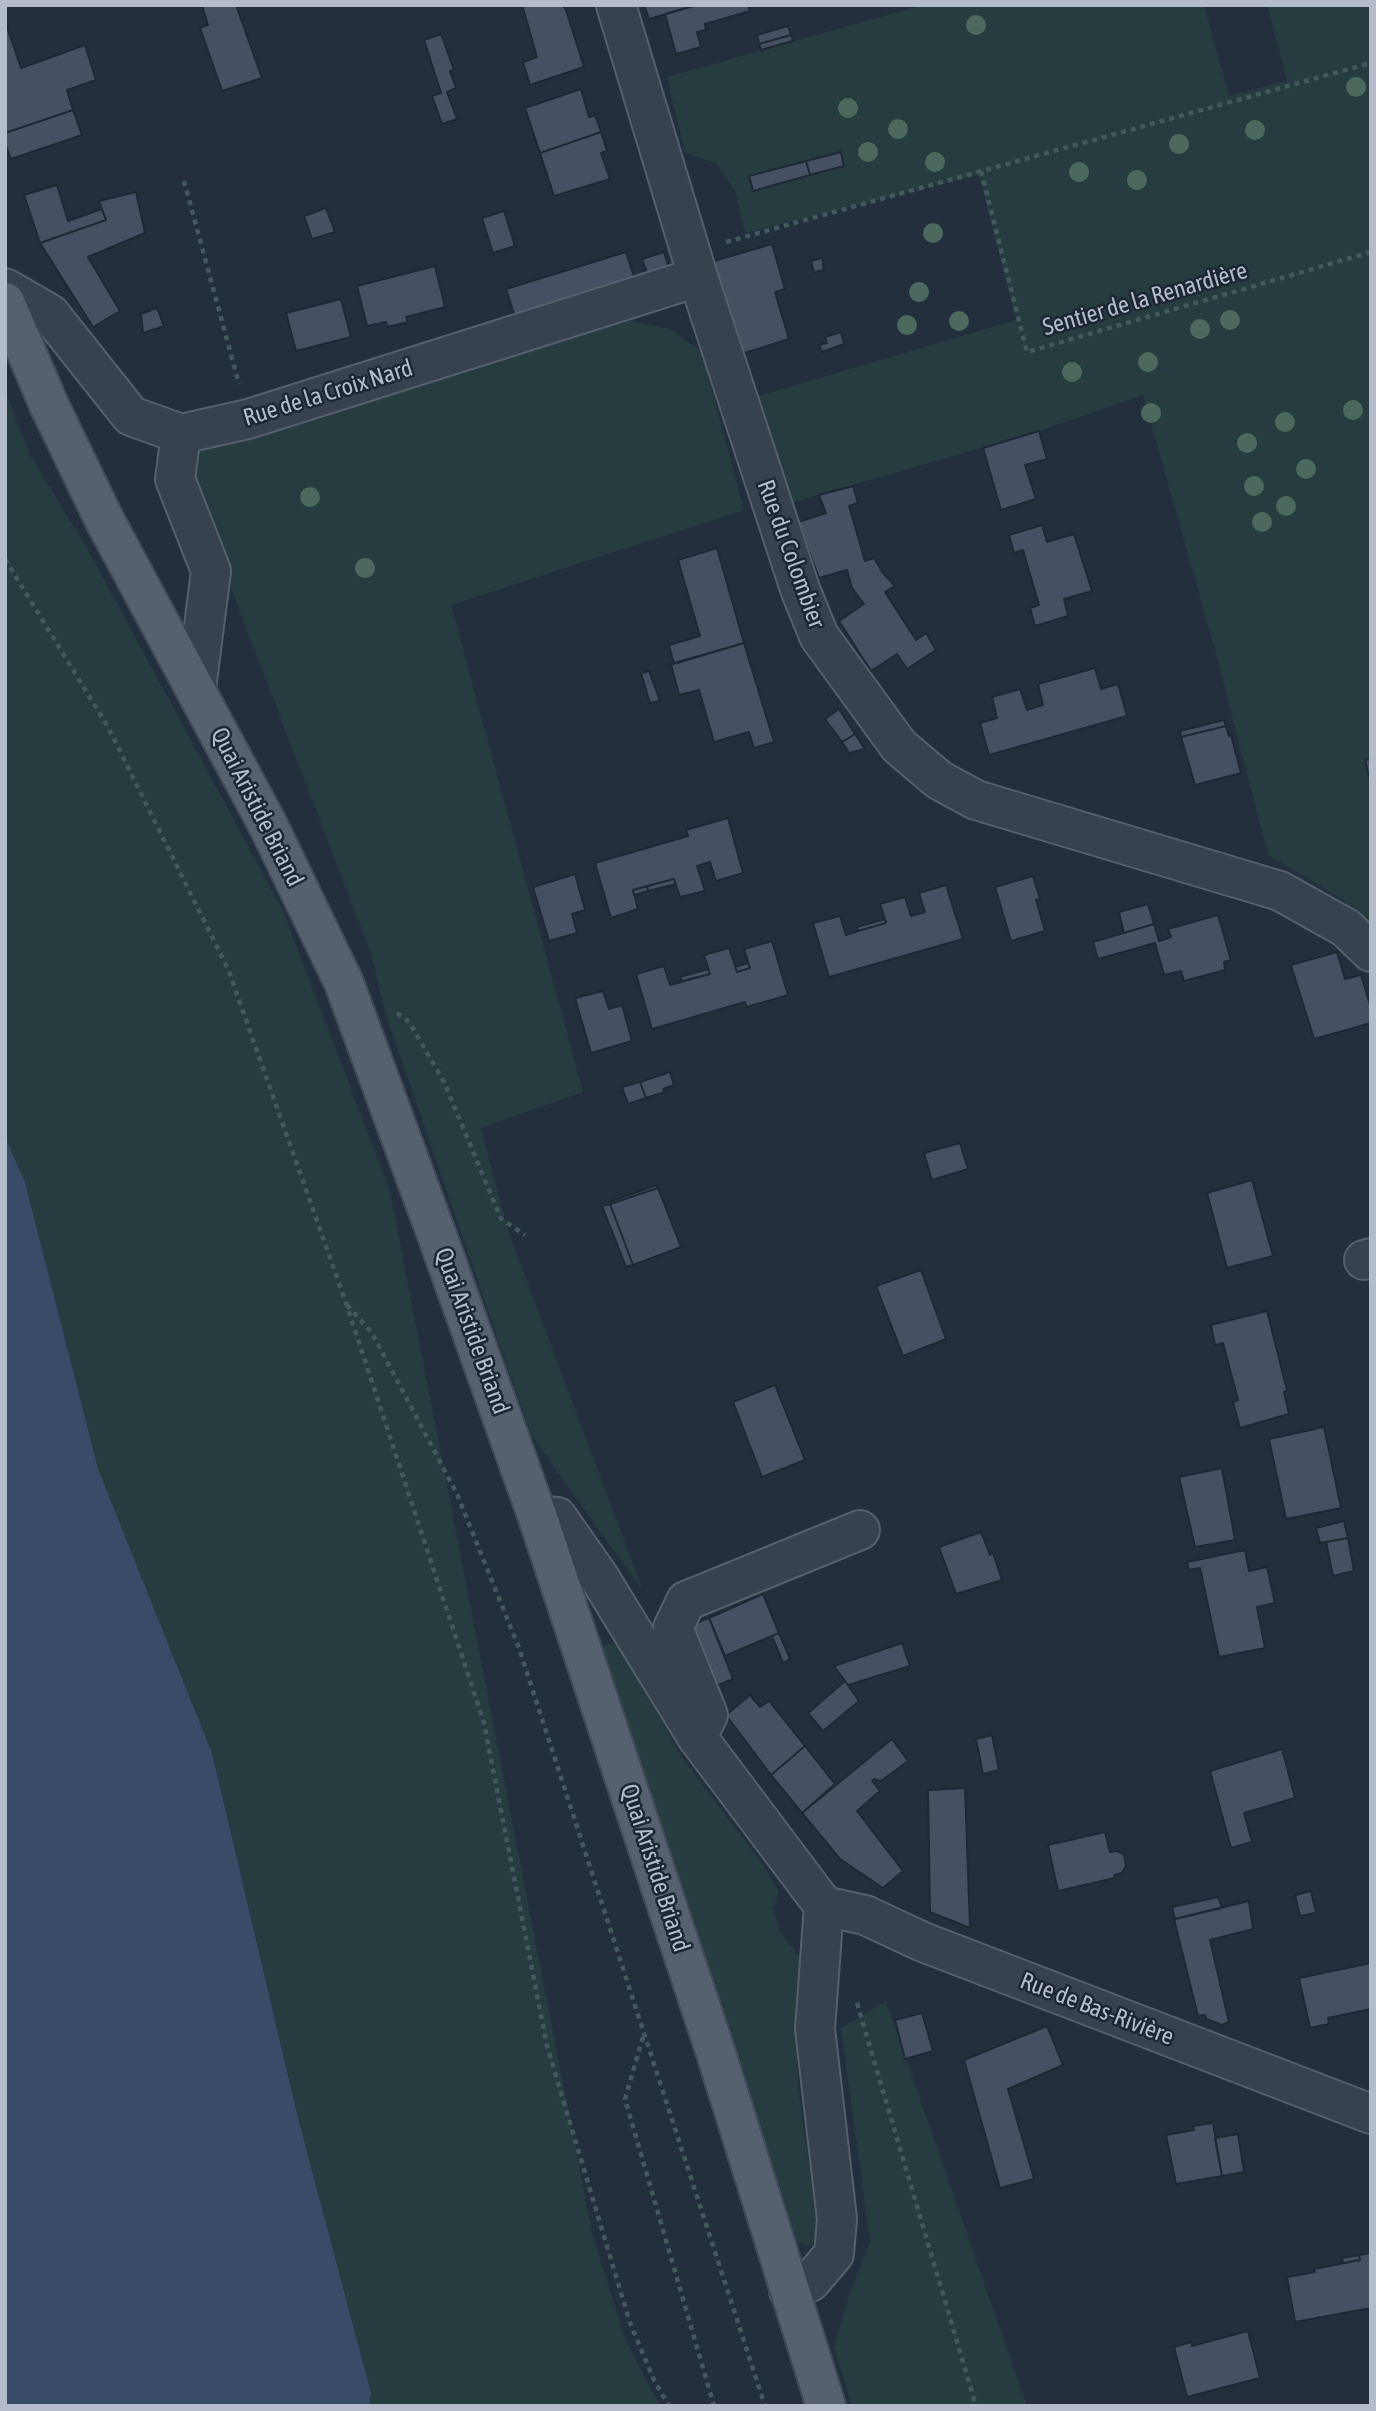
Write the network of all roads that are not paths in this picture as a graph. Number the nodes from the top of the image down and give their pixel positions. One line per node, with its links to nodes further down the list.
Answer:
1 (616, 5): 2 (street, Rue du Colombier)
2 (695, 264): 5 (street, Rue de la Croix Nard); 7 (street, Rue du Colombier)
3 (5, 288): 5 (street)
4 (5, 302): 6 (main road, Quai Aristide Briand)
5 (181, 434): 6 (street)
6 (196, 689): 8 (main road, Quai Aristide Briand)
7 (1371, 951)
8 (537, 1515): 10 (street); 13 (main road, Quai Aristide Briand)
9 (860, 1530): 10 (street)
10 (697, 1737): 11 (street)
11 (824, 1906): 12 (street, Rue de Bas-Rivière); 13 (street)
12 (1371, 2114)
13 (789, 2291): 14 (main road, Quai Aristide Briand)
14 (826, 2406)

